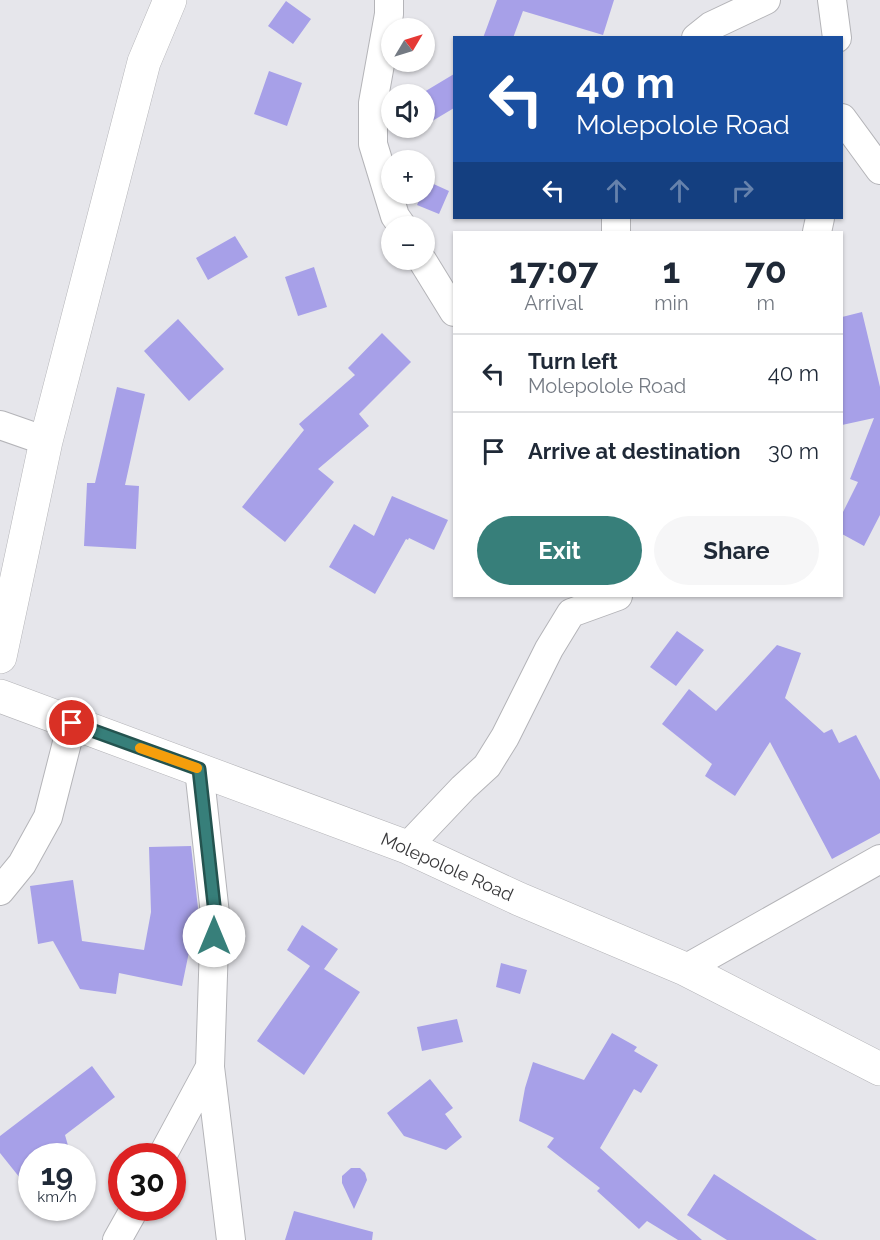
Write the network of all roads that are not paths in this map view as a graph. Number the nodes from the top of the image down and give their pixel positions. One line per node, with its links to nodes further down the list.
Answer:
1 (170, 0): 13 (main road)
2 (389, 0): 9 (street)
3 (766, 0): 5 (street)
4 (832, 0): 6 (street)
5 (698, 36)
6 (837, 36)
7 (843, 119): 8 (street)
8 (880, 170)
9 (395, 216)
10 (428, 270): 11 (street)
11 (453, 310)
12 (0, 425): 13 (street)
13 (46, 441): 15 (main road)
14 (615, 597): 19 (street)
15 (0, 657)
16 (0, 696): 17 (main road, Molepolole Road)
17 (72, 723): 18 (main road, Molepolole Road); 21 (street)
18 (199, 769): 19 (main road, Molepolole Road); 23 (street)
19 (407, 847): 22 (main road, Molepolole Road)
20 (880, 859): 22 (street)
21 (0, 891)
22 (685, 969): 24 (main road, Molepolole Road)
23 (210, 1067): 25 (street); 28 (street)
24 (880, 1070)
25 (169, 1143)
26 (128, 1221): 27 (street)
27 (117, 1240)
28 (231, 1240)

